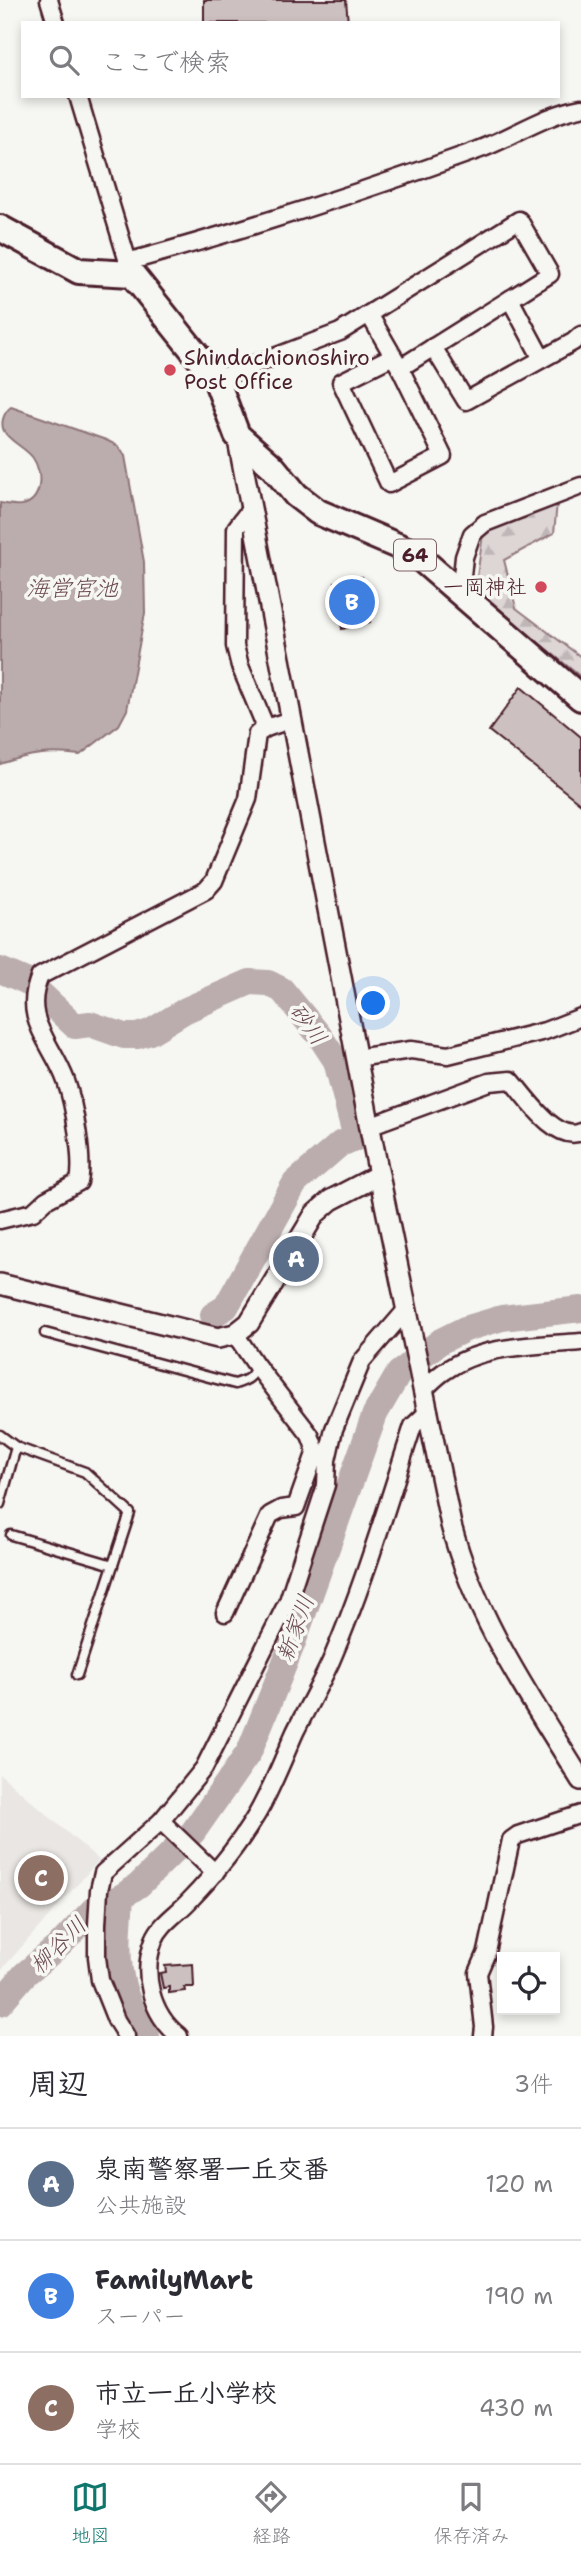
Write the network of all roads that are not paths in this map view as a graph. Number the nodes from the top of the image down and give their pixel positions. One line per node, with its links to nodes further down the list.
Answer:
1 (49, 0): 2 (street)
2 (55, 21)
3 (79, 98): 6 (street)
4 (581, 108): 6 (street)
5 (0, 228): 6 (main road)
6 (130, 268): 13 (main road, 64)
7 (510, 299): 8 (street); 10 (street); 11 (street)
8 (369, 314): 12 (street); 13 (street)
9 (581, 335): 11 (street)
10 (433, 347): 11 (street); 12 (street)
11 (542, 359)
12 (397, 362): 12 (street)
13 (216, 379): 14 (main road, 64)
14 (237, 435): 16 (street); 17 (main road, 64)
15 (581, 486): 17 (street)
16 (251, 508): 19 (street); 20 (street)
17 (460, 595): 18 (main road, 64)
18 (581, 698)
19 (290, 720): 20 (street); 22 (street)
20 (266, 728): 26 (street)
21 (581, 1017): 22 (street)
22 (356, 1058): 23 (street)
23 (369, 1126): 24 (street); 25 (street)
24 (581, 1132)
25 (379, 1175): 28 (street); 30 (street)
26 (0, 1220)
27 (0, 1284): 30 (street)
28 (407, 1310): 33 (street); 44 (street)
29 (45, 1333): 32 (lane)
30 (235, 1334): 32 (street)
31 (581, 1342): 33 (street)
32 (256, 1365): 40 (street)
33 (424, 1388): 34 (street)
34 (429, 1411): 42 (street); 45 (street)
35 (0, 1435): 36 (lane)
36 (16, 1447): 37 (lane); 39 (lane)
37 (0, 1504)
38 (10, 1535): 39 (lane)
39 (113, 1565): 41 (lane)
40 (225, 1613)
41 (77, 1675)
42 (581, 1780)
43 (581, 1814): 48 (street)
44 (161, 1821): 45 (street); 46 (street)
45 (215, 1873): 47 (street)
46 (126, 2036)
47 (179, 2036)
48 (483, 2036)

